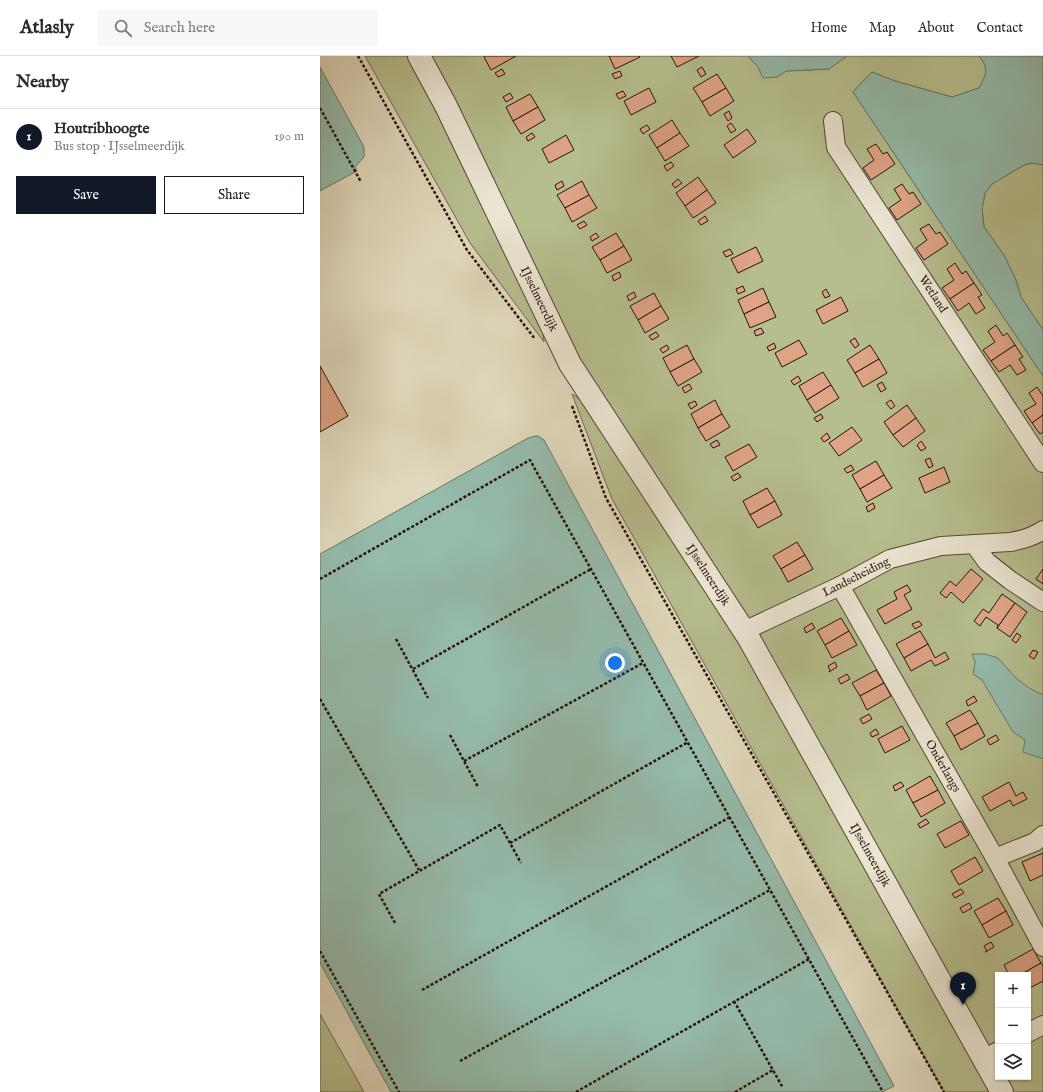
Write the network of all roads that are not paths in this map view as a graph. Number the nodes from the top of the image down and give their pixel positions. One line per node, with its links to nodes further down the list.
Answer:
1 (419, 56): 8 (street, IJsselmeerdijk)
2 (833, 121): 3 (street, Wetland)
3 (1043, 463)
4 (1043, 530): 5 (street, Landscheiding)
5 (974, 544): 6 (street, Landscheiding); 7 (street)
6 (840, 586): 8 (street, Landscheiding); 10 (street, Onderlangs)
7 (1043, 602)
8 (744, 631): 14 (street, IJsselmeerdijk)
9 (1043, 835): 10 (street)
10 (995, 858): 11 (street, Onderlangs)
11 (1043, 947)
12 (1043, 1025): 13 (street)
13 (1031, 1032)
14 (991, 1055): 15 (street, IJsselmeerdijk)
15 (1002, 1092)

